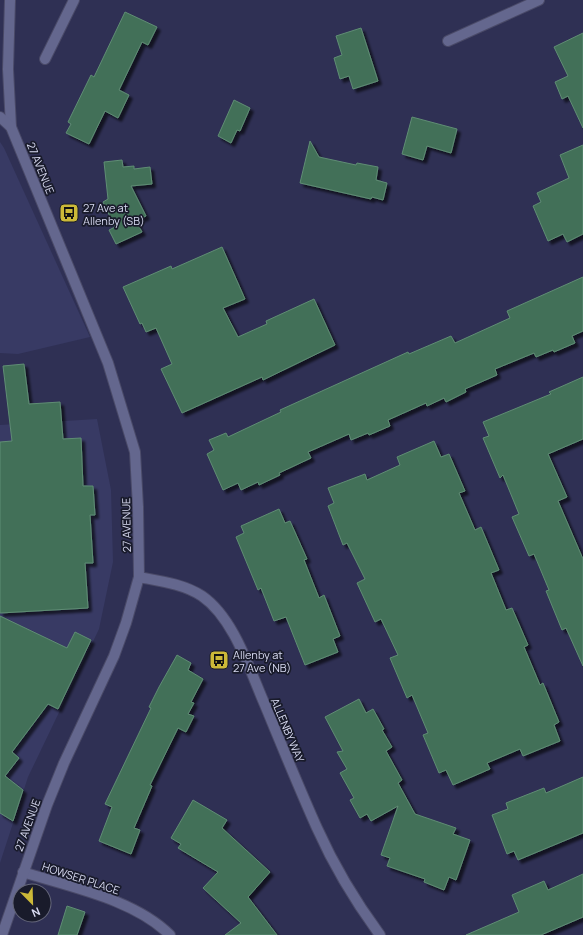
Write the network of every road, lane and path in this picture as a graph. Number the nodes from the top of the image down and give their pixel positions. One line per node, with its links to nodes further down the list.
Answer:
1 (10, 0): 7 (street)
2 (74, 0): 5 (street)
3 (539, 0): 4 (street)
4 (448, 41)
5 (45, 59)
6 (0, 117): 7 (street, 27 AVENUE)
7 (11, 127): 8 (street, 27 AVENUE)
8 (139, 577): 9 (street, 27 AVENUE); 12 (street, ALLENBY WAY)
9 (23, 872): 10 (street, 27 AVENUE); 11 (street, HOWSER PLACE)
10 (2, 935)
11 (170, 935)
12 (380, 935)

